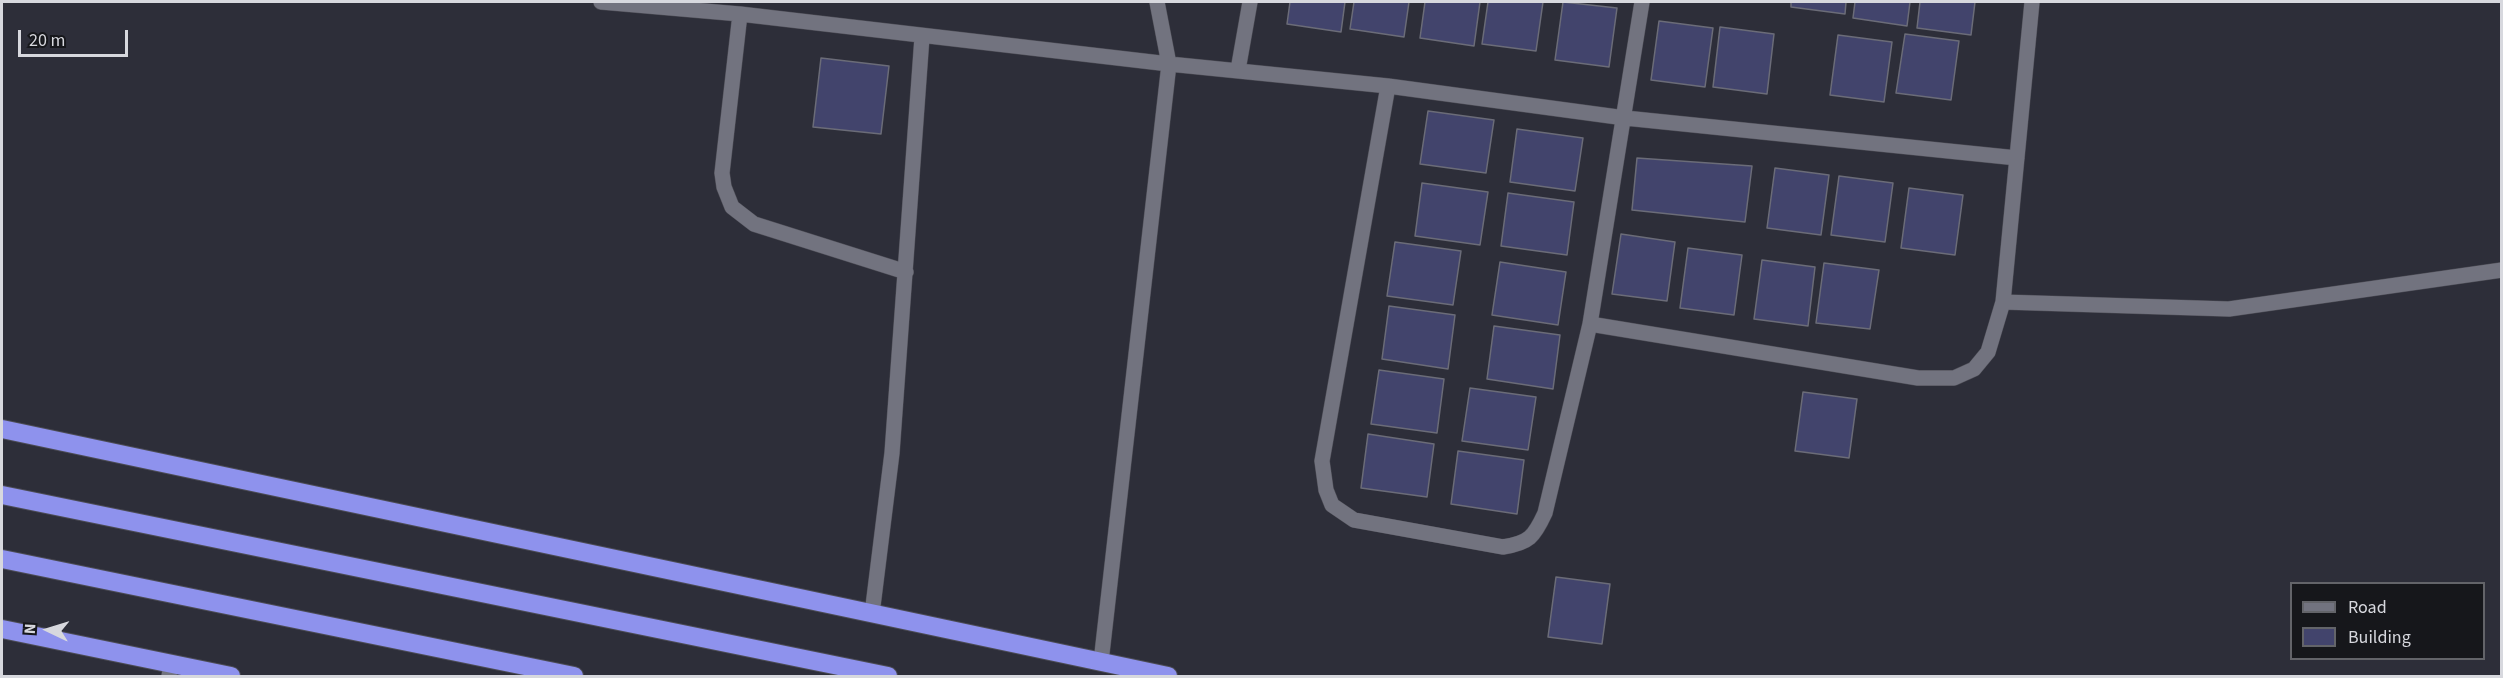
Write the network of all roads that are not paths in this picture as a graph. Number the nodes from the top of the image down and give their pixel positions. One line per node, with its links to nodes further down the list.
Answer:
1 (601, 2): 6 (street)
2 (1157, 2): 8 (street)
3 (1250, 2): 9 (street)
4 (1642, 2): 11 (street)
5 (2032, 2): 12 (street)
6 (740, 14): 7 (street); 14 (street)
7 (922, 37): 8 (street); 14 (street)
8 (1169, 64): 9 (street); 22 (street)
9 (1238, 70): 10 (street)
10 (1388, 87): 11 (street); 16 (street)
11 (1625, 118): 12 (street); 16 (street)
12 (2017, 158): 15 (street)
13 (2502, 270): 15 (street)
14 (906, 272): 20 (street)
15 (2003, 302): 16 (street)
16 (1590, 324)
17 (2, 429): 20 (highway)
18 (2, 495): 26 (highway)
19 (2, 559): 25 (highway)
20 (872, 614): 22 (highway)
21 (2, 629): 23 (highway)
22 (1101, 662): 27 (highway)
23 (170, 670): 24 (highway)
24 (231, 676)
25 (574, 676)
26 (888, 676)
27 (1168, 676)

